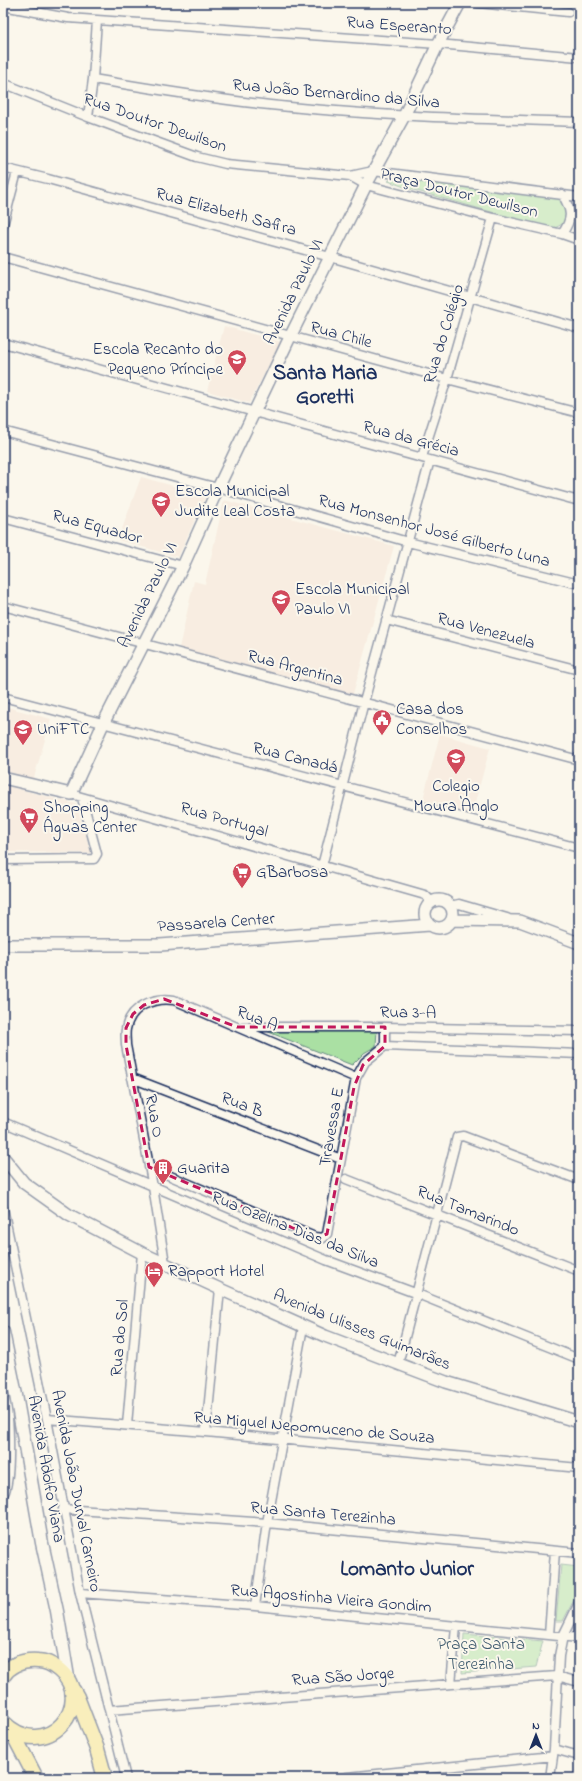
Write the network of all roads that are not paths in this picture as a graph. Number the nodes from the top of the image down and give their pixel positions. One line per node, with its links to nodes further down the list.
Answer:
1 (460, 3): 6 (street, Avenida Paulo VI)
2 (478, 3): 4 (street)
3 (3, 6): 5 (street, Rua Esperanto)
4 (568, 12)
5 (97, 20): 6 (street, Rua Esperanto); 8 (street)
6 (438, 44): 7 (street, Rua Esperanto); 10 (street, Avenida Paulo VI)
7 (579, 57)
8 (93, 79): 10 (street, Rua João Bernardino da Silva); 11 (street)
9 (3, 83): 11 (street, Rua Doutor Dewilson)
10 (404, 116): 12 (street, Rua João Bernardino da Silva); 14 (street, Avenida Paulo VI)
11 (88, 117): 16 (street, Rua Doutor Dewilson)
12 (579, 122)
13 (3, 168): 15 (street, Rua Elizabeth Safira)
14 (373, 171): 16 (street, Rua Doutor Dewilson); 17 (street, Avenida Paulo VI); 18 (street, Praça Doutor Dewilson)
15 (17, 172): 21 (street); 25 (street, Rua Elizabeth Safira)
16 (350, 176): 17 (street, Praça Doutor Dewilson)
17 (366, 185): 20 (street, Praça Doutor Dewilson); 25 (street, Avenida Paulo VI)
18 (562, 194): 19 (street, Praça Doutor Dewilson); 22 (street, Praça Doutor Dewilson)
19 (579, 197)
20 (493, 218): 22 (street, Praça Doutor Dewilson); 26 (street, Rua do Colégio)
21 (3, 225)
22 (562, 234): 23 (street, Praça Doutor Dewilson)
23 (579, 240)
24 (3, 256): 28 (street, Rua Chile)
25 (330, 256): 26 (street, Rua Elizabeth Safira); 28 (street, Avenida Paulo VI)
26 (471, 297): 27 (street, Rua Elizabeth Safira); 30 (street, Rua do Colégio)
27 (579, 328)
28 (290, 337): 30 (street, Rua Chile); 31 (street, Avenida Paulo VI)
29 (3, 343): 31 (street, Rua da Grécia)
30 (447, 379): 32 (street, Rua Chile); 34 (street, Rua do Colégio)
31 (254, 412): 34 (street, Rua da Grécia); 36 (street, Avenida Paulo VI)
32 (579, 413)
33 (3, 431): 36 (street, Rua Monsenhor José Gilberto Luna)
34 (422, 457): 35 (street, Rua da Grécia)
35 (430, 460): 37 (street, Rua da Grécia); 39 (street)
36 (218, 488): 39 (street, Rua Monsenhor José Gilberto Luna); 40 (street, Avenida Paulo VI)
37 (579, 501)
38 (3, 518): 40 (street, Rua Equador)
39 (408, 542): 41 (street, Rua Monsenhor José Gilberto Luna); 43 (street)
40 (182, 566): 44 (street, Avenida Paulo VI)
41 (579, 584)
42 (3, 606): 44 (street, Rua Argentina)
43 (386, 620): 45 (street, Rua Venezuela); 47 (street)
44 (144, 643): 47 (street, Rua Argentina); 48 (street, Avenida Paulo VI)
45 (579, 670)
46 (3, 697): 48 (street, Rua Canadá)
47 (364, 702): 49 (street, Rua Argentina); 51 (street)
48 (103, 724): 51 (street, Rua Canadá); 52 (street, Avenida Paulo VI)
49 (579, 760)
50 (3, 778): 52 (street, Rua Portugal)
51 (342, 785): 54 (street, Rua Canadá); 56 (street)
52 (71, 794): 53 (street, Rua Portugal)
53 (82, 798): 55 (street); 56 (street, Rua Portugal)
54 (579, 848)
55 (3, 860)
56 (322, 866): 57 (street, Rua Portugal)
57 (432, 902): 58 (street); 61 (street)
58 (450, 906): 59 (street); 60 (street)
59 (452, 920): 60 (street); 61 (street)
60 (520, 922): 62 (street)
61 (430, 925): 63 (street, Passarela Center)
62 (579, 943)
63 (3, 945)
64 (144, 1005): 65 (street, Rua A); 70 (street, Rua O)
65 (237, 1027): 66 (street, Rua 3-A); 71 (street, Rua A)
66 (385, 1028): 67 (street, Rua 3-A); 68 (street)
67 (579, 1031)
68 (385, 1046): 69 (street, Rua 3-A); 71 (street, Travessa E)
69 (579, 1054)
70 (132, 1078): 74 (street, Rua B); 76 (street, Rua O)
71 (356, 1078): 74 (street, Travessa E)
72 (3, 1122): 80 (street, Rua Ozelina Dias da Silva)
73 (3, 1157): 79 (street, Avenida Ulisses Guimarães)
74 (341, 1159): 76 (street, Travessa E)
75 (3, 1167): 79 (street)
76 (149, 1167): 80 (street, Rua O)
77 (346, 1179): 82 (street, Rua Tamarindo)
78 (579, 1180): 82 (street)
79 (24, 1183): 83 (street, Avenida Ulisses Guimarães)
80 (153, 1187): 84 (street, Rua O); 87 (street, Rua Ozelina Dias da Silva)
81 (3, 1208): 93 (street, Avenida João Durval Carneiro)
82 (436, 1214): 85 (street, Rua Tamarindo); 87 (street)
83 (142, 1253): 84 (street, Avenida Ulisses Guimarães); 95 (street, Rua do Sol)
84 (165, 1263): 86 (street, Avenida Ulisses Guimarães)
85 (579, 1271)
86 (220, 1289): 88 (street, Avenida Ulisses Guimarães); 96 (street)
87 (415, 1293): 90 (street, Rua Ozelina Dias da Silva); 91 (street)
88 (303, 1327): 91 (street, Avenida Ulisses Guimarães); 97 (street)
89 (3, 1332): 115 (main road, Avenida Adolfo Viana)
90 (579, 1359)
91 (398, 1364): 94 (street, Avenida Ulisses Guimarães)
92 (4, 1407): 98 (main road, Avenida Adolfo Viana)
93 (47, 1419): 95 (street, Rua Miguel Nepomuceno de Souza); 101 (street, Avenida João Durval Carneiro)
94 (579, 1422)
95 (127, 1425): 96 (street, Rua Miguel Nepomuceno de Souza)
96 (206, 1432): 97 (street, Rua Miguel Nepomuceno de Souza)
97 (282, 1440): 99 (street, Rua Miguel Nepomuceno de Souza); 102 (street)
98 (5, 1446): 100 (main road, Avenida Adolfo Viana)
99 (579, 1468)
100 (3, 1491)
101 (63, 1509): 102 (street, Rua Santa Terezinha); 105 (street, Avenida João Durval Carneiro)
102 (267, 1523): 103 (street, Rua Santa Terezinha); 107 (street)
103 (555, 1551): 104 (street, Rua Santa Terezinha); 109 (street)
104 (579, 1553)
105 (80, 1593): 107 (street, Rua Agostinha Vieira Gondim); 117 (street, Avenida João Durval Carneiro)
106 (579, 1603): 110 (street)
107 (255, 1606): 108 (street, Rua Agostinha Vieira Gondim)
108 (456, 1626): 109 (street, Rua Agostinha Vieira Gondim); 116 (street)
109 (549, 1635): 110 (street, Rua Agostinha Vieira Gondim)
110 (563, 1636): 111 (street, Rua Agostinha Vieira Gondim); 113 (street)
111 (579, 1638)
112 (3, 1676): 115 (highway)
113 (557, 1676): 114 (street, Rua São Jorge); 116 (street, Rua São Jorge); 119 (street)
114 (579, 1682)
115 (69, 1683): 118 (highway); 122 (highway)
116 (451, 1684): 117 (street, Rua São Jorge)
117 (109, 1710): 123 (street, Avenida João Durval Carneiro)
118 (7, 1726): 121 (highway)
119 (554, 1752): 120 (street); 124 (street); 125 (street)
120 (579, 1756)
121 (36, 1778)
122 (105, 1778)
123 (126, 1778)
124 (338, 1778)
125 (550, 1778)

